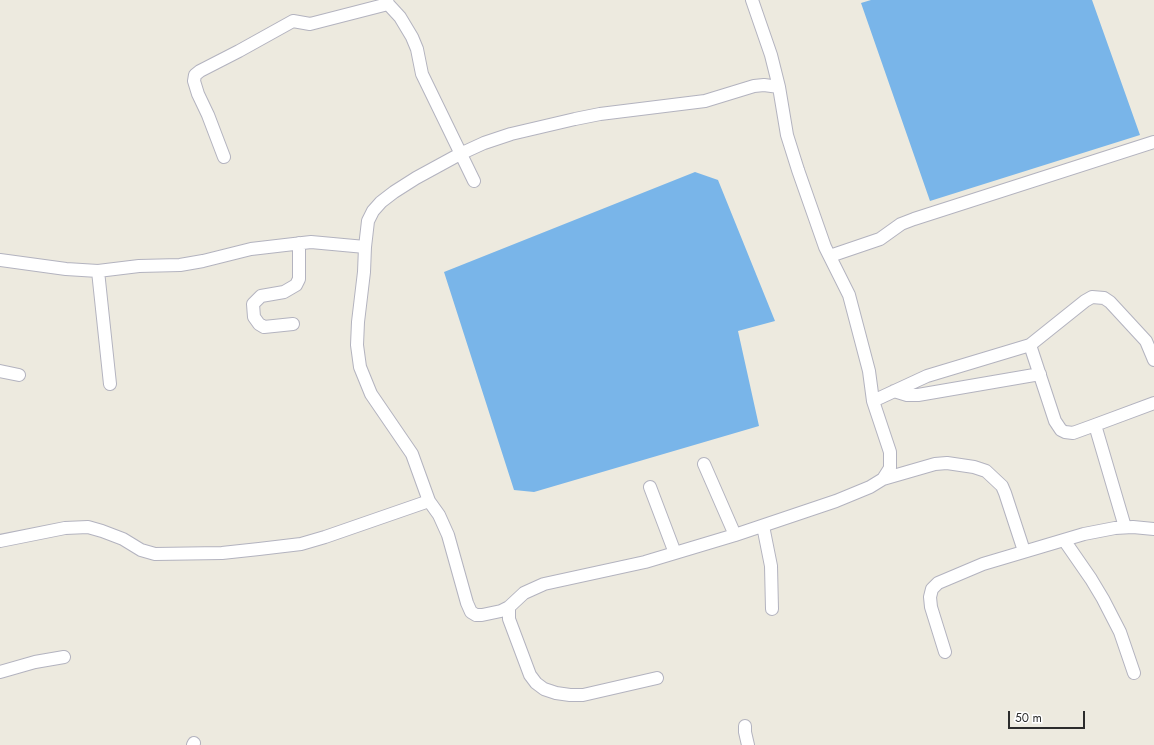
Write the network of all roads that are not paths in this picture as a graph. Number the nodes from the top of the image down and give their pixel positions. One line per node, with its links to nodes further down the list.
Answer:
1 (752, 0): 3 (street)
2 (388, 2): 5 (street); 6 (street)
3 (779, 87): 5 (street); 10 (street)
4 (1154, 142): 10 (street)
5 (460, 154): 7 (street); 9 (street)
6 (224, 157)
7 (474, 181)
8 (299, 243): 9 (street); 12 (street); 13 (street)
9 (365, 247): 27 (street)
10 (830, 256): 21 (street)
11 (0, 260): 12 (street)
12 (98, 271): 19 (street)
13 (293, 324)
14 (1030, 345): 15 (street); 17 (street); 20 (street)
15 (1154, 360)
16 (0, 371): 18 (street)
17 (1040, 374): 20 (street); 23 (street)
18 (18, 375)
19 (110, 384)
20 (894, 391): 21 (street)
21 (874, 401): 25 (street)
22 (1154, 403): 23 (street)
23 (1095, 425): 29 (street)
24 (704, 464): 31 (street)
25 (883, 478): 28 (street); 34 (street)
26 (650, 487): 35 (street)
27 (429, 501): 33 (street); 36 (street)
28 (763, 526): 31 (street); 37 (street)
29 (1125, 528): 30 (street); 32 (street)
30 (1154, 529)
31 (735, 535): 35 (street)
32 (1064, 540): 34 (street); 41 (street)
33 (0, 541)
34 (1024, 551): 38 (street)
35 (675, 553): 36 (street)
36 (508, 607): 42 (street)
37 (772, 609)
38 (945, 652)
39 (64, 657): 40 (street)
40 (0, 672)
41 (1134, 673)
42 (656, 678)
43 (745, 726): 44 (street)
44 (748, 745)

